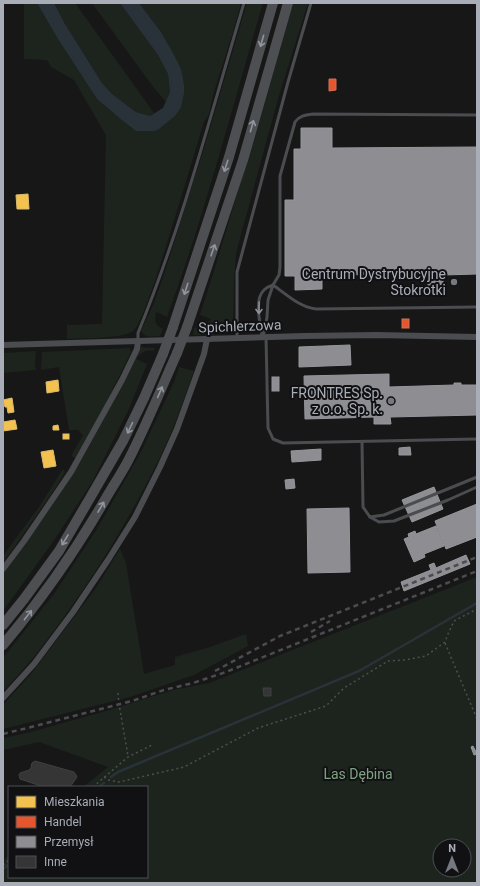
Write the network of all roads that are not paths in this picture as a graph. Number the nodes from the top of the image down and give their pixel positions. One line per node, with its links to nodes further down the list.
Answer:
1 (244, 3): 12 (lane)
2 (272, 3): 20 (main road, one-way to 20, bridge)
3 (288, 3): 21 (main road, one-way to 3, bridge)
4 (311, 3): 8 (lane)
5 (477, 115): 6 (lane)
6 (273, 285): 7 (lane); 9 (lane); 9 (lane, one-way to 9)
7 (477, 307)
8 (237, 338): 9 (street, Spichlerzowa); 11 (street, Spichlerzowa)
9 (264, 338): 10 (street, Spichlerzowa); 15 (lane)
10 (477, 338)
11 (207, 339): 12 (street, Spichlerzowa); 22 (street)
12 (138, 341): 13 (street, Spichlerzowa); 19 (street)
13 (3, 345)
14 (477, 439): 15 (lane)
15 (362, 442): 18 (lane)
16 (477, 477): 18 (lane)
17 (477, 487): 18 (lane)
18 (370, 517)
19 (3, 569)
20 (3, 625)
21 (3, 645)
22 (3, 698)

